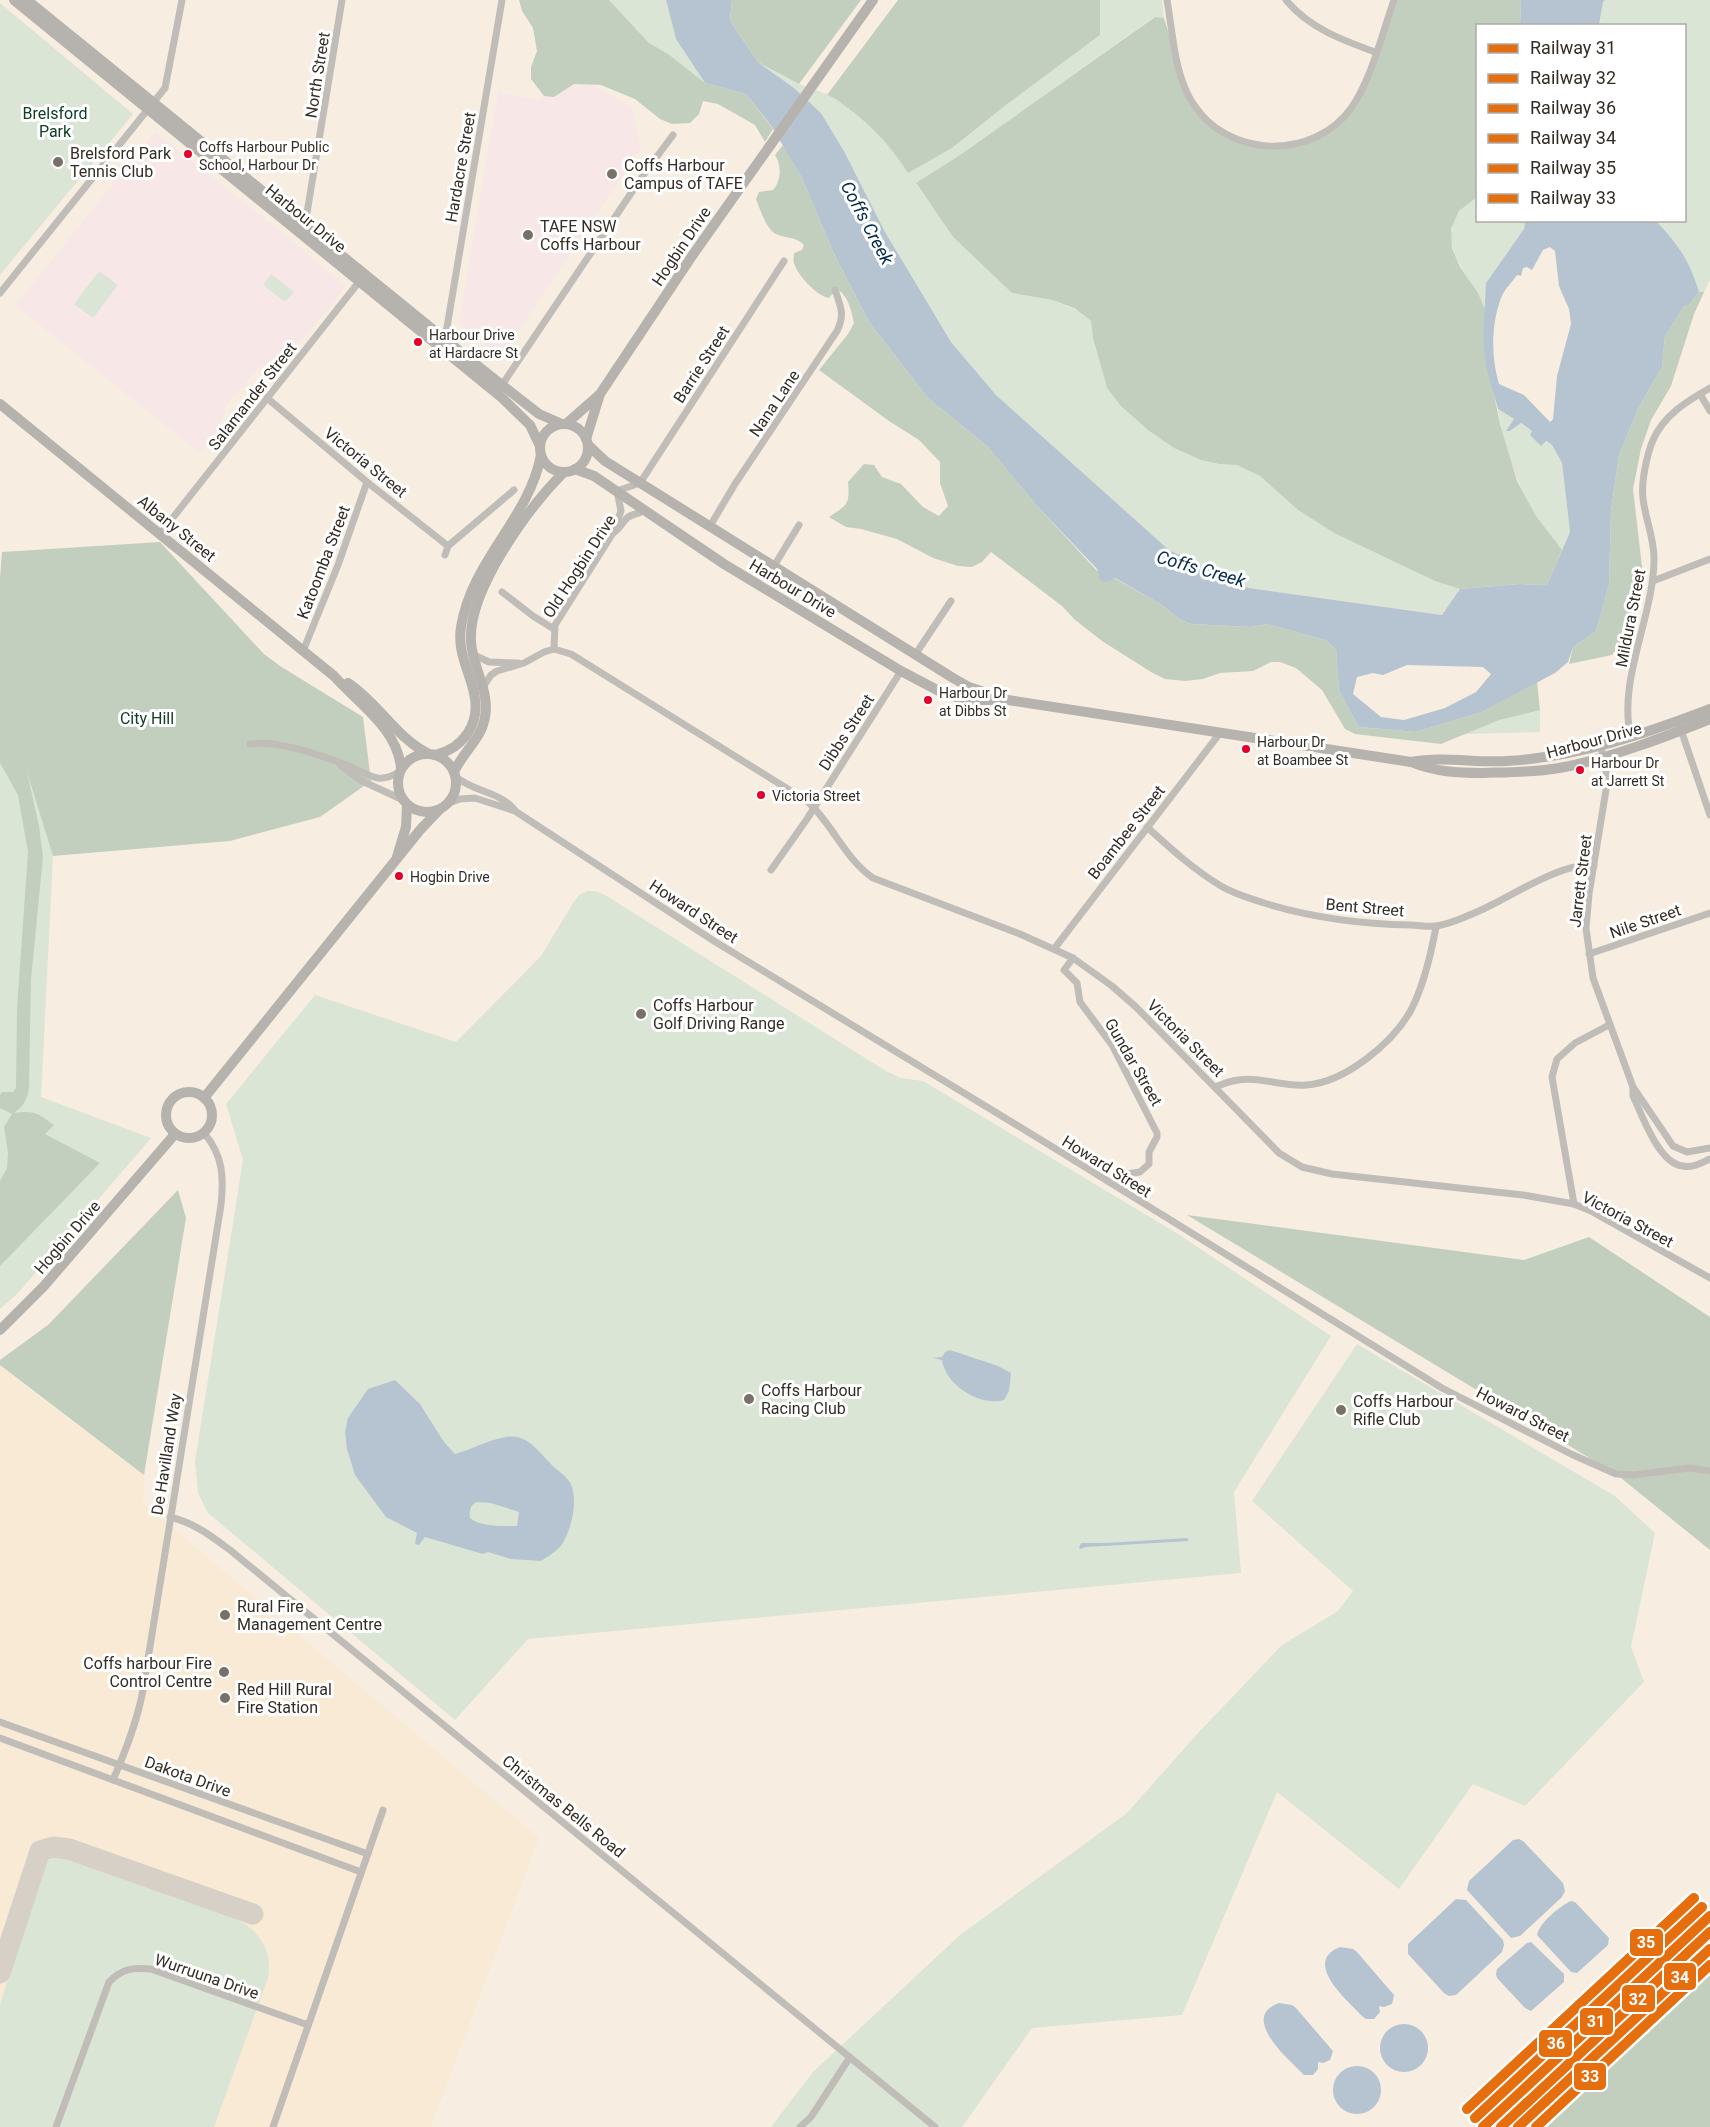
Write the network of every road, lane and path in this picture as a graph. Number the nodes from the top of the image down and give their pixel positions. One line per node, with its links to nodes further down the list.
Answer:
1 (14, 0): 11 (street, Harbour Drive)
2 (27, 0): 11 (street, Harbour Drive)
3 (182, 0): 11 (street)
4 (342, 0): 13 (street, North Street)
5 (502, 0): 18 (street, Hardacre Street)
6 (873, 0): 21 (street, Hogbin Drive)
7 (1167, 0): 10 (street)
8 (1286, 0): 10 (street)
9 (1394, 0): 10 (street)
10 (1375, 52)
11 (151, 107): 13 (street, Harbour Drive); 15 (street, Harbour Drive); 17 (street)
12 (673, 135): 19 (street)
13 (305, 225): 15 (street, Harbour Drive)
14 (784, 261): 32 (street, Barrie Street)
15 (363, 277): 18 (street, Harbour Drive); 23 (street, Salamander Street); 28 (street, Harbour Drive)
16 (835, 290): 37 (street, Nana Lane)
17 (0, 293)
18 (445, 339): 19 (street, Harbour Drive)
19 (502, 385): 26 (street, Harbour Drive)
20 (1710, 388): 22 (street, Mildura Street)
21 (600, 394): 26 (street, Hogbin Drive); 27 (street, Hogbin Drive)
22 (1701, 394): 25 (street); 44 (street, Mildura Street)
23 (267, 398): 31 (street, Victoria Street); 39 (street, Salamander Street)
24 (0, 404): 39 (street, Albany Street)
25 (1710, 411)
26 (564, 424): 27 (street); 28 (street)
27 (587, 442): 29 (street); 32 (street, Harbour Drive)
28 (541, 450): 30 (street); 64 (street)
29 (575, 469): 30 (street); 34 (street, Harbour Drive)
30 (564, 472): 50 (street)
31 (367, 482): 40 (street, Victoria Street); 49 (street, Katoomba Street)
32 (640, 483): 34 (street); 37 (street, Harbour Drive)
33 (514, 490): 40 (street)
34 (617, 491): 35 (street, Harbour Drive); 38 (street)
35 (644, 510): 38 (street, Old Hogbin Drive); 53 (street, Harbour Drive)
36 (799, 525): 43 (street)
37 (710, 526): 43 (street, Harbour Drive)
38 (613, 533): 47 (street, Old Hogbin Drive)
39 (160, 534): 49 (street, Albany Street)
40 (448, 546): 41 (street)
41 (445, 555)
42 (1710, 559): 44 (street)
43 (774, 566): 51 (street, Harbour Drive)
44 (1653, 581): 61 (street, Mildura Street)
45 (502, 592): 47 (street)
46 (951, 601): 51 (street)
47 (554, 629): 48 (street, Old Hogbin Drive)
48 (554, 649): 52 (street); 72 (street, Victoria Street)
49 (303, 651): 54 (street, Albany Street)
50 (472, 654): 52 (street); 55 (street)
51 (915, 655): 56 (street, Harbour Drive)
52 (524, 663): 55 (street)
53 (901, 671): 56 (street, Harbour Drive); 72 (street, Dibbs Street)
54 (334, 676): 64 (street, Albany Street); 68 (street, Albany Street)
55 (483, 687): 69 (street)
56 (1008, 700): 60 (street, Harbour Drive)
57 (1710, 709): 59 (street, Harbour Drive)
58 (1710, 719): 59 (street, Harbour Drive)
59 (1680, 726): 61 (street, Harbour Drive); 65 (street, Harbour Drive); 75 (street)
60 (1221, 733): 67 (street, Harbour Drive); 76 (street, Boambee Street)
61 (1631, 737): 63 (street, Harbour Drive)
62 (249, 744): 66 (street)
63 (1600, 745): 65 (street, Jarrett Street); 67 (street, Harbour Drive)
64 (431, 754): 68 (street); 69 (street)
65 (1603, 756): 67 (street, Harbour Drive); 78 (street, Jarrett Street)
66 (334, 761): 68 (street); 70 (street)
67 (1411, 762)
68 (401, 769): 70 (street)
69 (455, 775): 71 (street); 74 (street, Howard Street)
70 (405, 803): 73 (street); 77 (street)
71 (449, 803): 73 (street); 74 (street, Howard Street)
72 (813, 807): 79 (street, Dibbs Street); 82 (street, Victoria Street)
73 (439, 810): 77 (street)
74 (515, 811): 97 (street, Howard Street)
75 (1710, 815)
76 (1146, 827): 81 (street, Bent Street); 82 (street, Boambee Street)
77 (395, 862): 88 (street)
78 (1594, 866): 81 (street, Bent Street); 83 (street, Jarrett Street)
79 (771, 870)
80 (1710, 913): 83 (street, Nile Street)
81 (1436, 927): 86 (street)
82 (1054, 949): 84 (street, Victoria Street)
83 (1589, 954): 85 (street, Jarrett Street)
84 (1073, 958): 86 (street, Victoria Street); 93 (street, Gundar Street)
85 (1609, 1025): 87 (street, Jarrett Street); 94 (street)
86 (1215, 1087): 94 (street, Victoria Street)
87 (1633, 1087): 91 (street, Jarrett Street); 92 (street, Jarrett Street)
88 (204, 1098): 89 (street); 90 (street)
89 (204, 1133): 90 (street); 98 (street, De Havilland Way)
90 (176, 1134): 96 (street, Hogbin Drive)
91 (1710, 1148)
92 (1710, 1159)
93 (1127, 1174)
94 (1574, 1204): 95 (street, Victoria Street)
95 (1710, 1278)
96 (0, 1330)
97 (1710, 1471)
98 (170, 1517): 101 (street, De Havilland Way); 107 (street, Christmas Bells Road)
99 (0, 1722): 101 (street, Dakota Drive)
100 (0, 1738): 102 (street, Dakota Drive)
101 (120, 1765): 102 (street, De Havilland Way); 104 (street, Dakota Drive)
102 (113, 1780): 105 (street, Dakota Drive)
103 (383, 1810): 104 (street)
104 (368, 1854): 105 (street)
105 (361, 1872): 106 (street)
106 (308, 2025): 108 (street, Wurruuna Drive); 109 (street)
107 (850, 2057): 110 (street); 111 (street, Christmas Bells Road)
108 (56, 2127)
109 (273, 2127)
110 (800, 2127)
111 (935, 2127)

